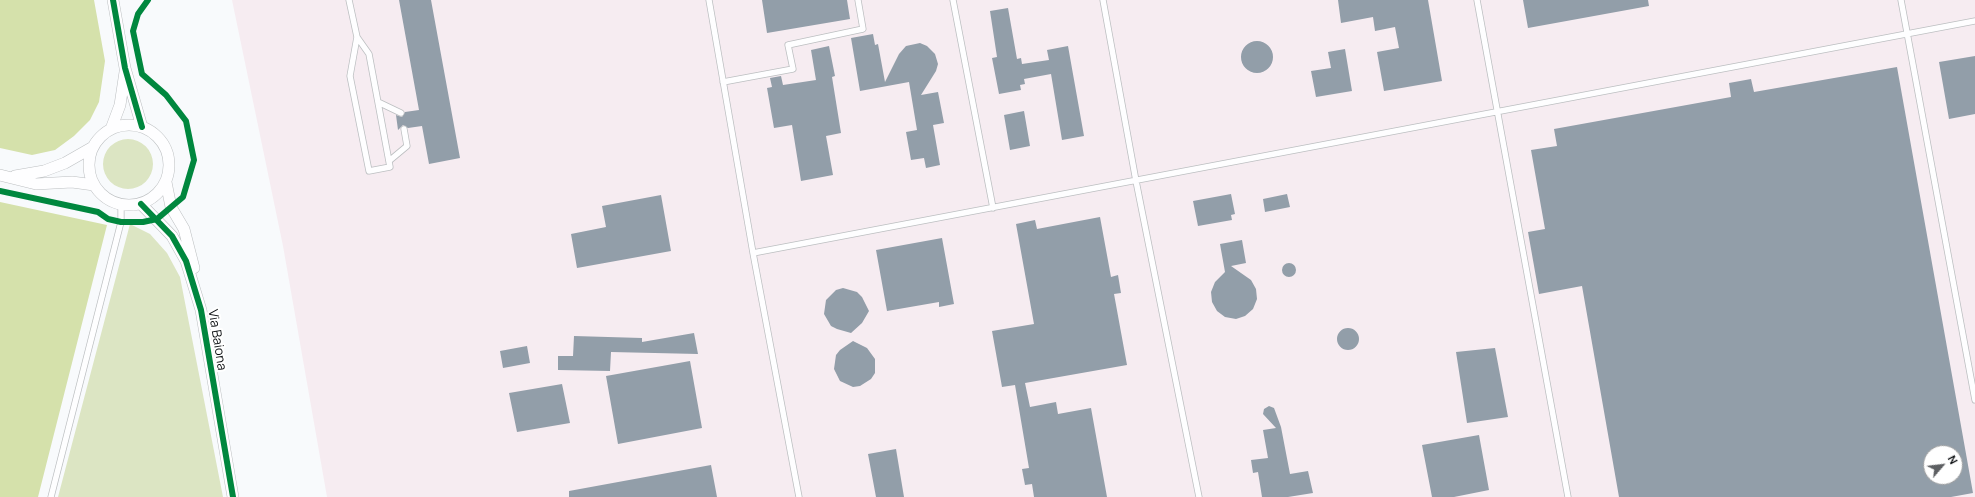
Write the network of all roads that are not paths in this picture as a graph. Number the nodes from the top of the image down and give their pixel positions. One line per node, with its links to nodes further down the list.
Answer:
1 (113, 0): 12 (street)
2 (349, 0): 11 (lane)
3 (709, 0): 13 (lane)
4 (858, 0): 13 (lane)
5 (953, 0): 28 (lane)
6 (1103, 0): 24 (lane)
7 (1477, 0): 16 (lane)
8 (1901, 0): 10 (lane)
9 (1975, 21): 10 (lane)
10 (1907, 34): 16 (lane); 31 (lane)
11 (357, 37): 14 (lane); 21 (lane)
12 (125, 68): 17 (street); 18 (street)
13 (723, 82): 29 (lane)
14 (378, 102): 15 (lane); 21 (lane)
15 (401, 113)
16 (1497, 113): 24 (lane); 36 (lane)
17 (142, 127): 18 (street); 23 (street)
18 (111, 129): 20 (street)
19 (404, 129): 21 (lane)
20 (93, 147): 22 (street); 25 (street)
21 (389, 161)
22 (5, 176): 25 (street)
23 (166, 182): 27 (street); 30 (street)
24 (1136, 182): 28 (lane); 35 (lane)
25 (94, 185): 26 (street)
26 (121, 204): 27 (street); 32 (lane)
27 (140, 204): 30 (street, Via Baiona)
28 (993, 208): 29 (lane)
29 (753, 253): 34 (lane)
30 (201, 310): 33 (street, Via Baiona)
31 (1975, 400)
32 (51, 497)
33 (233, 497)
34 (799, 497)
35 (1199, 497)
36 (1568, 497)

